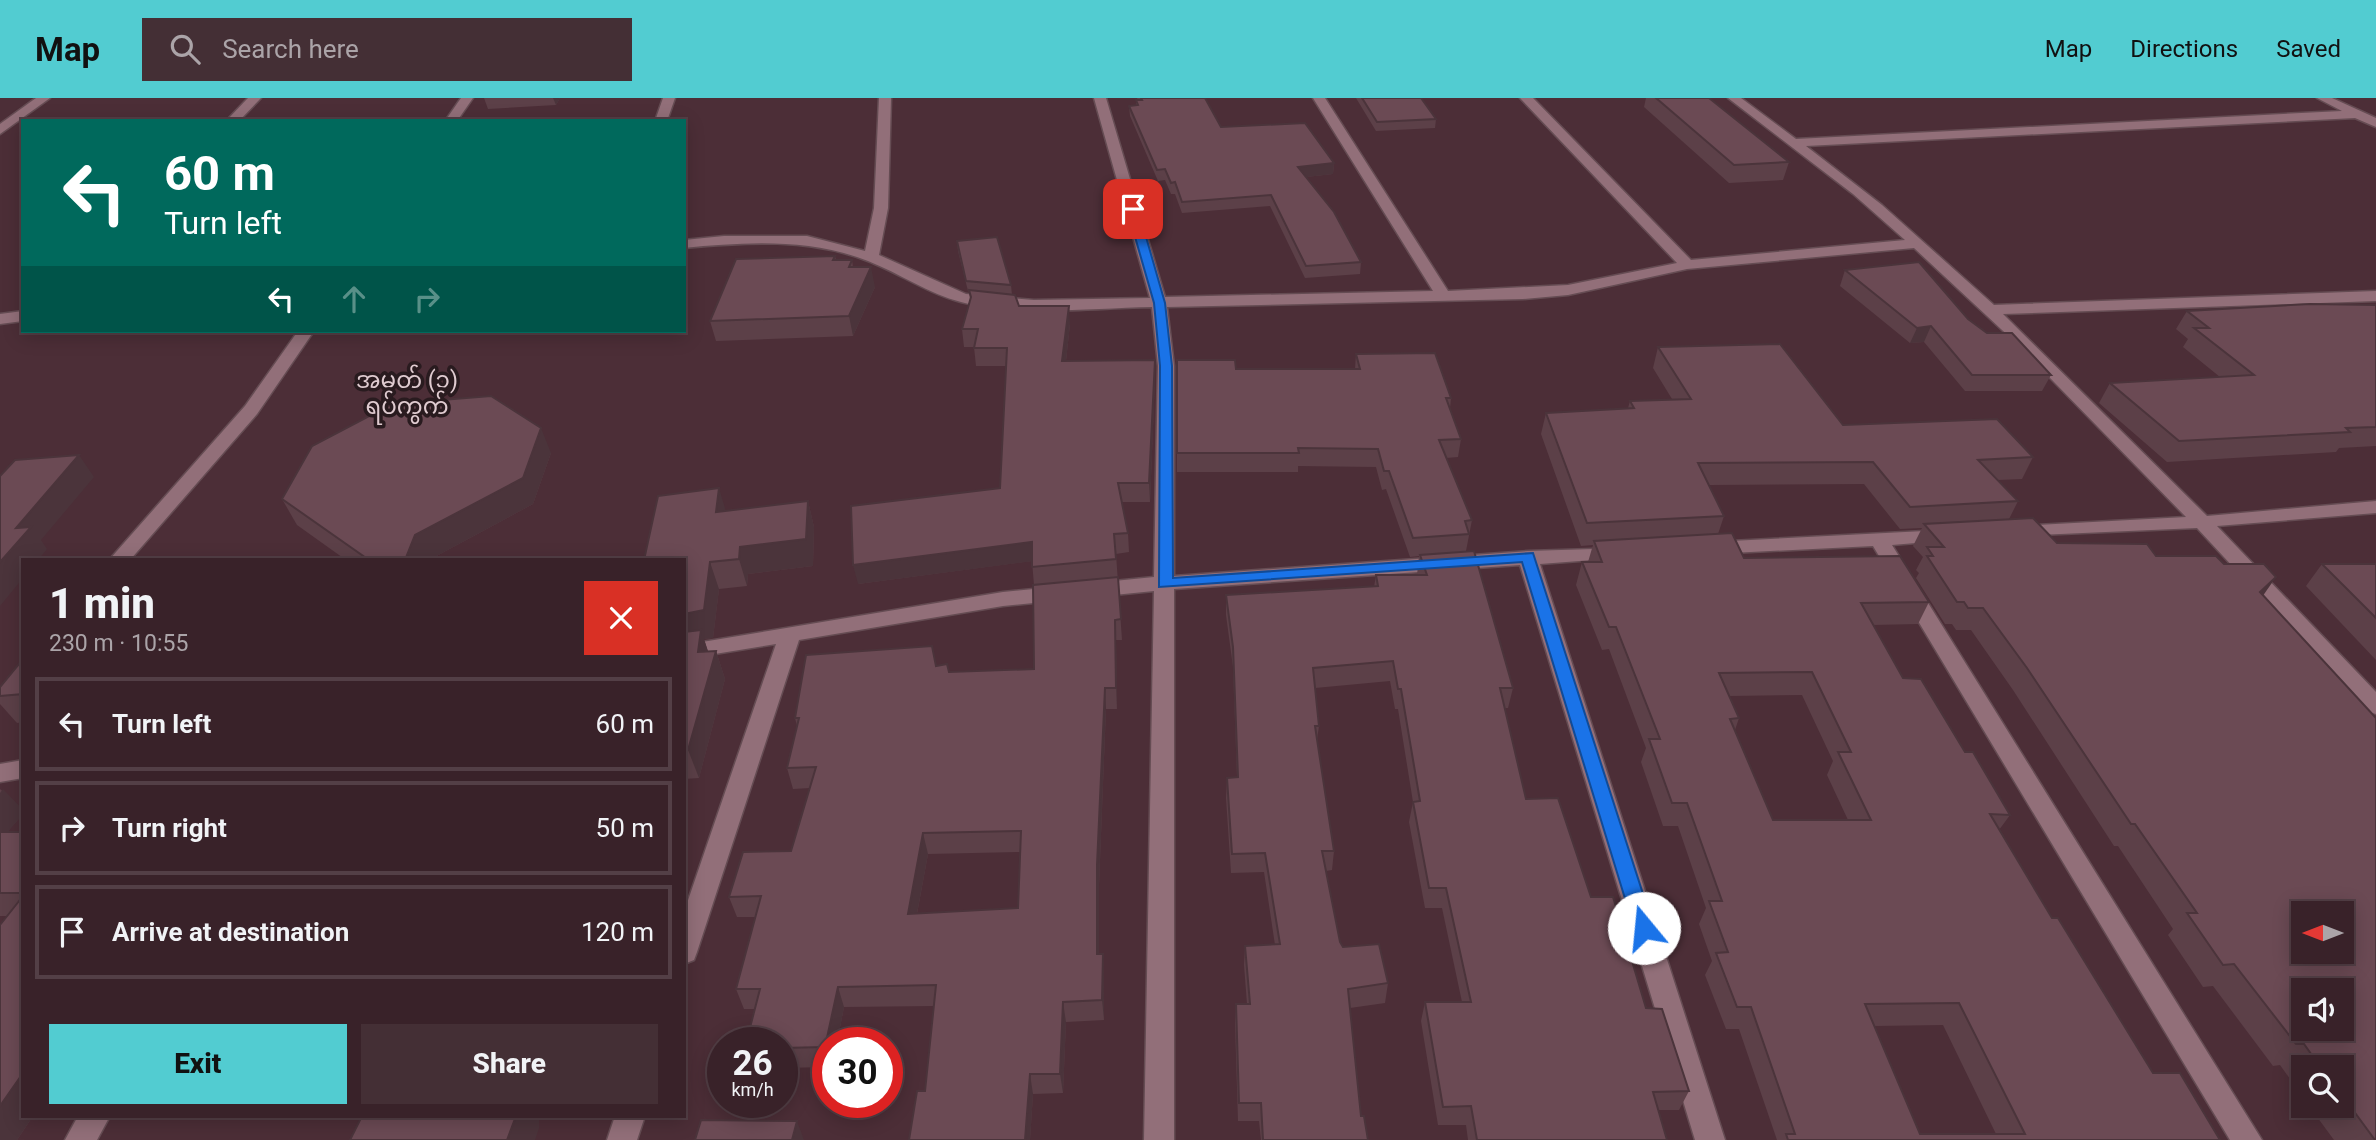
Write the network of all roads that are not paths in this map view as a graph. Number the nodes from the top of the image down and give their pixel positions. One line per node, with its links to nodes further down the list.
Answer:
1 (44, 98): 16 (street)
2 (255, 98): 12 (street)
3 (467, 98): 13 (street)
4 (669, 98): 14 (street)
5 (885, 98): 20 (street)
6 (1100, 98): 24 (street)
7 (1319, 98): 22 (street)
8 (1526, 98): 21 (street)
9 (1734, 98): 17 (street)
10 (2323, 98): 11 (street)
11 (2357, 114): 15 (street); 17 (street)
12 (234, 119)
13 (452, 119)
14 (662, 119)
15 (2376, 123)
16 (0, 130)
17 (1792, 143): 18 (street)
18 (1918, 243): 21 (street); 25 (street)
19 (686, 244): 20 (street)
20 (871, 257): 24 (street)
21 (1687, 265): 22 (street)
22 (1443, 296): 24 (street)
23 (2376, 296): 25 (street)
24 (1159, 303): 38 (street)
25 (1991, 310): 30 (street)
26 (21, 316): 27 (street)
27 (0, 319)
28 (305, 333): 37 (street)
29 (2376, 507): 30 (street)
30 (2201, 522): 31 (street); 41 (street)
31 (2000, 533)
32 (1959, 535): 33 (street)
33 (1879, 539): 34 (street); 51 (street)
34 (1690, 549)
35 (1636, 551): 36 (street)
36 (1528, 557): 38 (street); 50 (street)
37 (121, 558)
38 (1165, 583): 39 (street); 49 (street)
39 (790, 635): 40 (street); 44 (street)
40 (686, 652)
41 (2376, 706)
42 (21, 769): 43 (street)
43 (0, 773)
44 (686, 946)
45 (94, 1118): 47 (street)
46 (629, 1118): 48 (street)
47 (80, 1140)
48 (622, 1140)
49 (1159, 1140)
50 (1710, 1140)
51 (2247, 1140)

